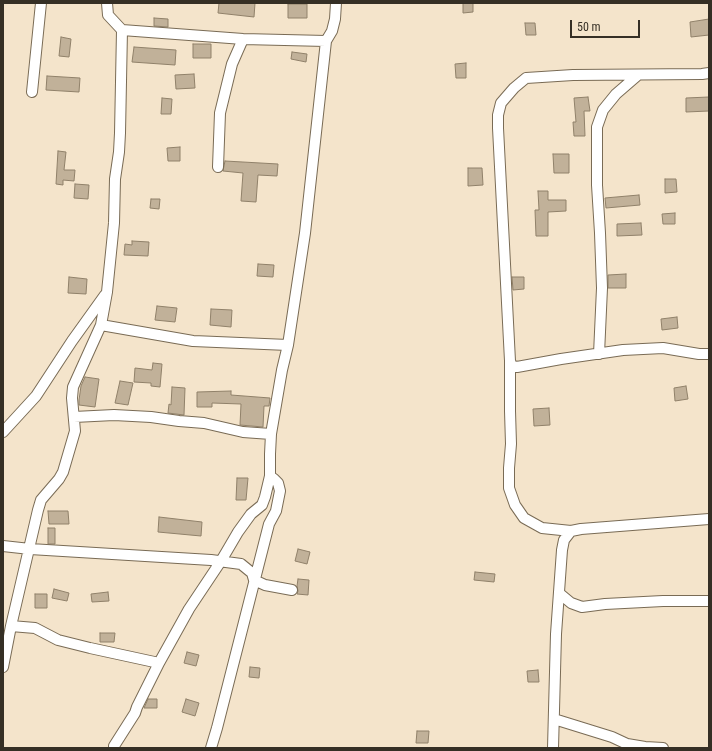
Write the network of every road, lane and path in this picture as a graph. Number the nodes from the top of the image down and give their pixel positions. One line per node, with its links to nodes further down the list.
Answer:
1 (41, 3): 9 (street)
2 (107, 3): 4 (street)
3 (336, 3): 6 (street)
4 (122, 30): 5 (street); 11 (street)
5 (243, 39): 6 (street); 10 (street)
6 (326, 41): 13 (street)
7 (709, 73): 8 (street)
8 (638, 75): 14 (street); 16 (street)
9 (32, 92)
10 (218, 167)
11 (107, 292): 12 (street); 18 (street)
12 (101, 326): 13 (street); 17 (street)
13 (288, 346): 19 (street)
14 (599, 354): 15 (street); 16 (street)
15 (709, 354)
16 (510, 361): 22 (street)
17 (74, 418): 19 (street); 24 (street)
18 (3, 432)
19 (272, 434): 20 (street)
20 (270, 476): 25 (street); 26 (street)
21 (709, 519): 22 (street)
22 (571, 531): 28 (street)
23 (3, 546): 24 (street)
24 (30, 549): 25 (street); 30 (street)
25 (221, 562): 26 (street); 31 (street)
26 (254, 580): 27 (street); 35 (street)
27 (292, 590)
28 (559, 594): 29 (street); 33 (street)
29 (709, 602)
30 (11, 626): 31 (street); 32 (street)
31 (159, 663): 34 (street)
32 (3, 667)
33 (554, 719): 36 (street); 37 (street)
34 (114, 746)
35 (211, 748)
36 (553, 748)
37 (663, 748)

